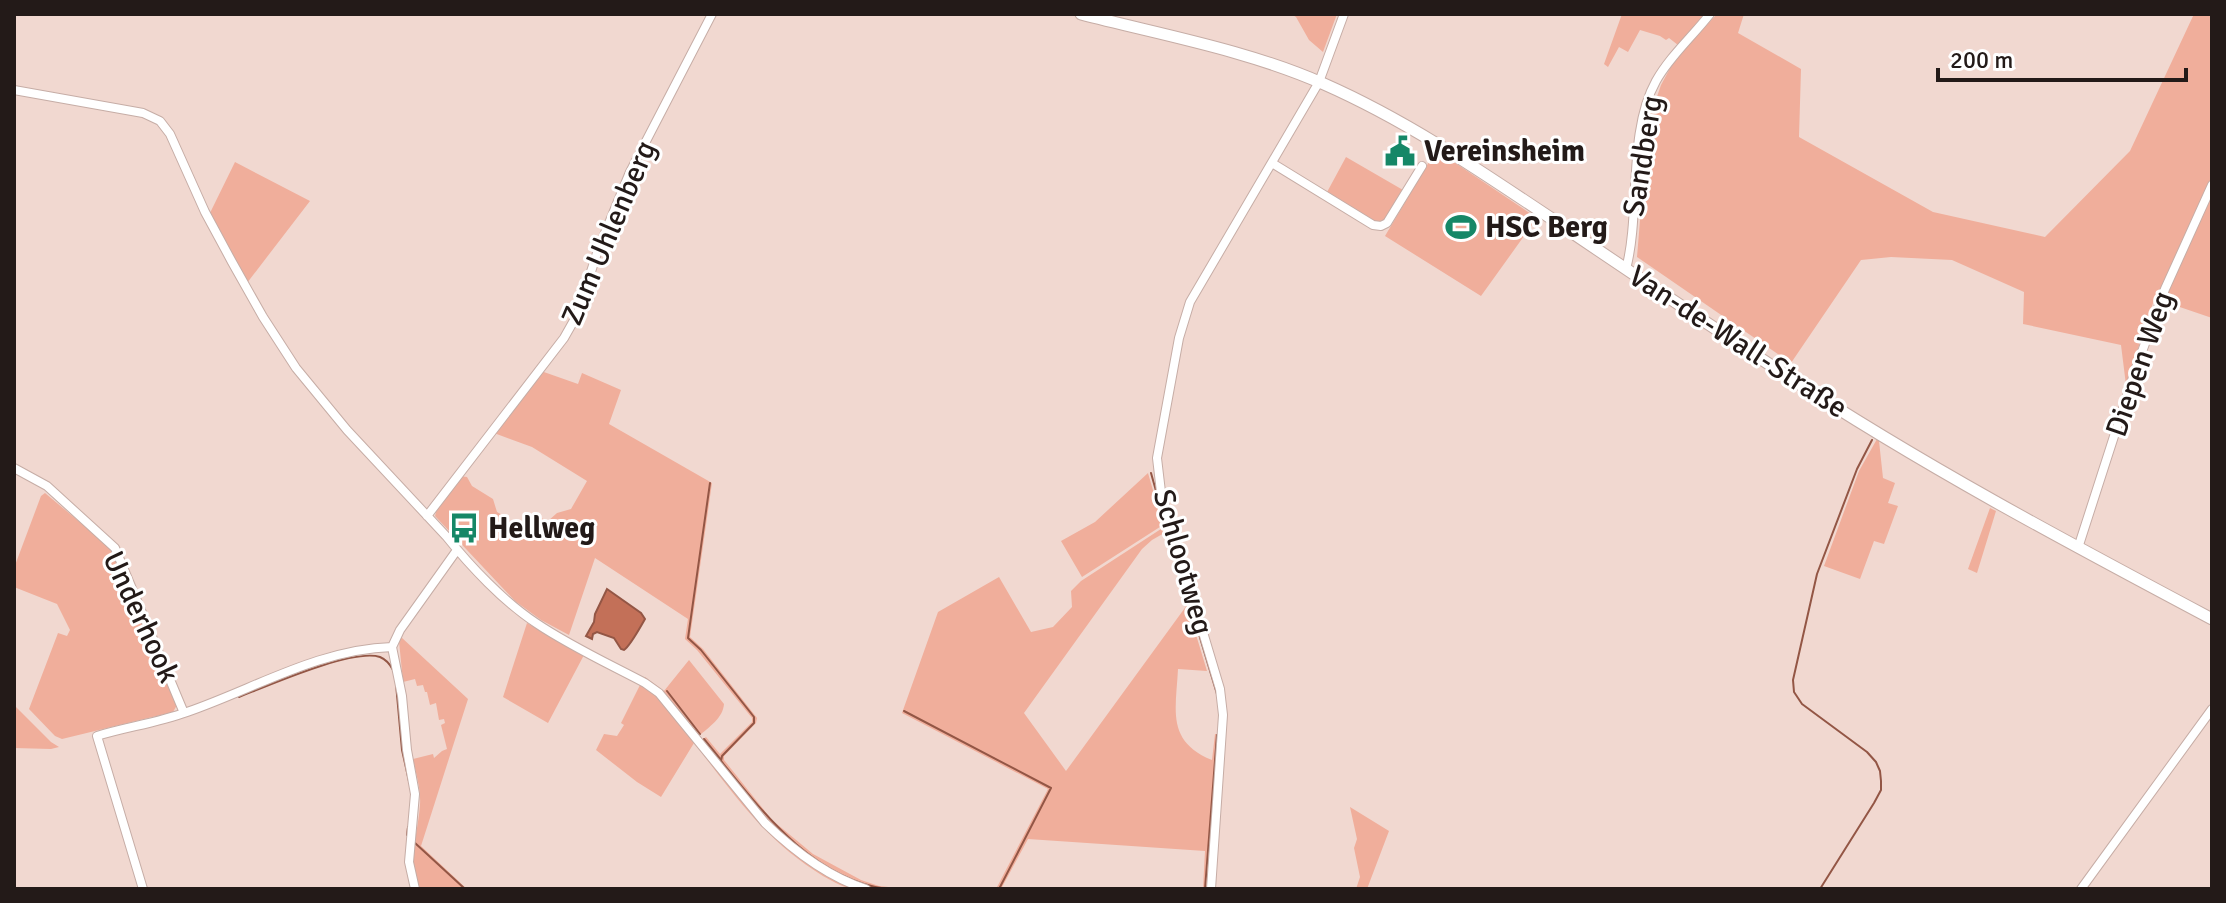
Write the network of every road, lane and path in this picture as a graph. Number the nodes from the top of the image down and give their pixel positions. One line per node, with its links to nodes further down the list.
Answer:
1 (712, 14): 12 (street, Zum Uhlenberg)
2 (1081, 14): 5 (main road, Van-de-Wall-Straße)
3 (1344, 14): 5 (street, Schlootweg)
4 (1710, 14): 10 (street, Sandberg)
5 (1319, 82): 7 (street, Schlootweg); 10 (main road, Van-de-Wall-Straße)
6 (14, 90): 12 (street)
7 (1272, 163): 8 (street); 22 (street, Schlootweg)
8 (1422, 166)
9 (2212, 185): 13 (street, Diepen Weg)
10 (1626, 269): 13 (main road, Van-de-Wall-Straße)
11 (14, 468): 18 (street, Underhook)
12 (427, 516): 14 (street)
13 (2078, 548): 15 (main road, Van-de-Wall-Straße)
14 (457, 550): 16 (street); 21 (street)
15 (2212, 619)
16 (392, 647): 18 (street, Underhook); 20 (street)
17 (2212, 709): 23 (street)
18 (184, 713): 19 (street, Underhook)
19 (143, 889)
20 (415, 889)
21 (866, 889)
22 (1211, 889)
23 (2081, 889)

